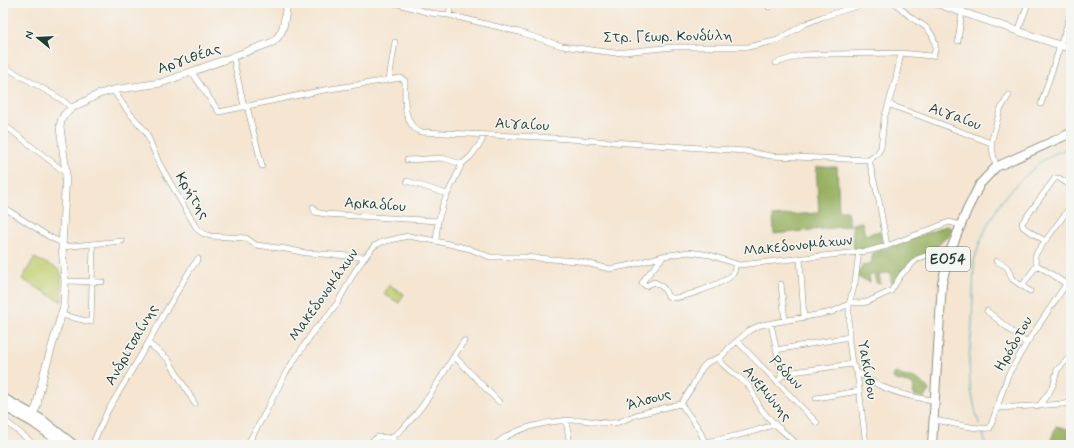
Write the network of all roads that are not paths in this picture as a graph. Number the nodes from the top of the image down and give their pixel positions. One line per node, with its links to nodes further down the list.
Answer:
1 (287, 3): 18 (street, Αργιθέας)
2 (394, 3): 11 (street, Στρ. Γεωρ. Κονδύλη)
3 (452, 3): 11 (street)
4 (867, 3): 11 (street, Στρ. Γεωρ. Κονδύλη)
5 (895, 3): 17 (street)
6 (935, 3): 9 (street)
7 (963, 3): 9 (street)
8 (1028, 3): 12 (street)
9 (962, 12): 12 (street); 13 (street)
10 (1071, 13): 15 (street)
11 (449, 15)
12 (1018, 32): 15 (street)
13 (958, 41)
14 (395, 42): 22 (street)
15 (1061, 46): 16 (street); 26 (street)
16 (1071, 49)
17 (901, 53): 19 (street); 25 (street)
18 (233, 57): 21 (street, Αργιθέας); 27 (street)
19 (776, 62)
20 (3, 66): 28 (street)
21 (191, 72): 23 (street, Αργιθέας); 27 (street, Αιγαίου)
22 (389, 80): 27 (street, Αιγαίου); 31 (street, Αιγαίου)
23 (113, 90): 28 (street, Αργιθέας); 56 (street, Κρήτης)
24 (1009, 95): 32 (street)
25 (888, 104): 32 (street, Αιγαίου); 34 (street)
26 (1041, 104)
27 (246, 106): 36 (street)
28 (72, 108): 38 (street)
29 (3, 124): 38 (street)
30 (1071, 133): 37 (main road, ΕΟ54)
31 (483, 135): 34 (street, Αιγαίου); 35 (street)
32 (991, 143): 37 (street, Αιγαίου)
33 (407, 160): 35 (street)
34 (869, 160): 52 (street)
35 (462, 164): 41 (street)
36 (262, 166)
37 (996, 167): 46 (main road, ΕΟ54)
38 (66, 173): 51 (street)
39 (407, 181): 41 (street)
40 (1071, 186): 49 (street)
41 (447, 194): 45 (street)
42 (1071, 206): 49 (street)
43 (3, 207): 51 (street)
44 (313, 207): 45 (street, Αρκαδίου)
45 (438, 221): 48 (street)
46 (961, 225): 52 (street, Μακεδονομάχων); 92 (main road, ΕΟ54)
47 (122, 241): 50 (street)
48 (436, 241): 54 (street, Μακεδονομάχων); 56 (street, Μακεδονομάχων)
49 (1045, 241): 61 (street)
50 (93, 244): 51 (street); 65 (street)
51 (62, 245): 63 (street)
52 (888, 246): 53 (street, Μακεδονομάχων)
53 (859, 251): 57 (street, Μακεδονομάχων); 70 (street, Υακίνθου)
54 (664, 256): 60 (street, Μακεδονομάχων); 60 (street)
55 (925, 256): 70 (street)
56 (365, 257): 113 (street, Μακεδονομάχων)
57 (800, 258): 60 (street, Μακεδονομάχων); 73 (street)
58 (198, 259): 79 (street, Ανδριτσαίνης)
59 (996, 261): 68 (street)
60 (736, 264)
61 (1037, 265): 67 (street); 68 (street)
62 (1071, 277): 67 (street, Ηρόδοτου)
63 (65, 281): 65 (street); 72 (street)
64 (102, 282): 65 (street)
65 (92, 283): 72 (street)
66 (781, 284): 74 (street)
67 (1066, 284): 80 (street, Ηρόδοτου)
68 (1022, 286): 69 (street)
69 (1030, 291)
70 (850, 303): 73 (street, Άλσους); 76 (street, Υακίνθου)
71 (987, 311): 80 (street)
72 (62, 315): 100 (street)
73 (804, 318): 74 (street, Άλσους)
74 (785, 320): 75 (street, Άλσους)
75 (771, 324): 78 (street, Άλσους); 81 (street)
76 (849, 337): 81 (street); 85 (street, Υακίνθου)
77 (464, 341): 82 (street)
78 (737, 341): 84 (street, Άλσους); 88 (street, Ρόδων)
79 (148, 343): 95 (street); 112 (street, Ανδριτσαίνης)
80 (1026, 343): 99 (street, Ηρόδοτου)
81 (776, 350): 87 (street)
82 (454, 356): 93 (street); 107 (street)
83 (1071, 356): 98 (street)
84 (718, 358): 96 (street, Άλσους); 105 (street, Ανεμώνης)
85 (852, 364): 86 (street, Υακίνθου); 87 (street)
86 (857, 372): 89 (street, Υακίνθου); 92 (street)
87 (782, 376): 88 (street)
88 (776, 381): 104 (street, Ρόδων)
89 (859, 391): 91 (street); 119 (street, Υακίνθου)
90 (3, 398): 100 (main road)
91 (816, 398)
92 (934, 400): 101 (main road, ΕΟ54)
93 (500, 402)
94 (1071, 403): 98 (street)
95 (195, 404)
96 (681, 404): 103 (street, Άλσους); 108 (street)
97 (3, 406): 100 (main road)
98 (1039, 406): 99 (street)
99 (997, 408): 101 (street, Ηρόδοτου)
100 (28, 416): 110 (main road); 111 (main road)
101 (933, 420): 120 (main road, ΕΟ54)
102 (5, 421): 106 (street); 109 (street)
103 (566, 421): 116 (street, Άλσους); 117 (street)
104 (817, 423)
105 (775, 424): 108 (street); 118 (street, Ανεμώνης)
106 (3, 429)
107 (391, 438): 114 (street); 115 (street)
108 (706, 444)
109 (35, 445)
110 (64, 445)
111 (74, 445)
112 (92, 445)
113 (247, 445)
114 (367, 445)
115 (400, 445)
116 (495, 445)
117 (570, 445)
118 (798, 445)
119 (866, 445)
120 (932, 445)

